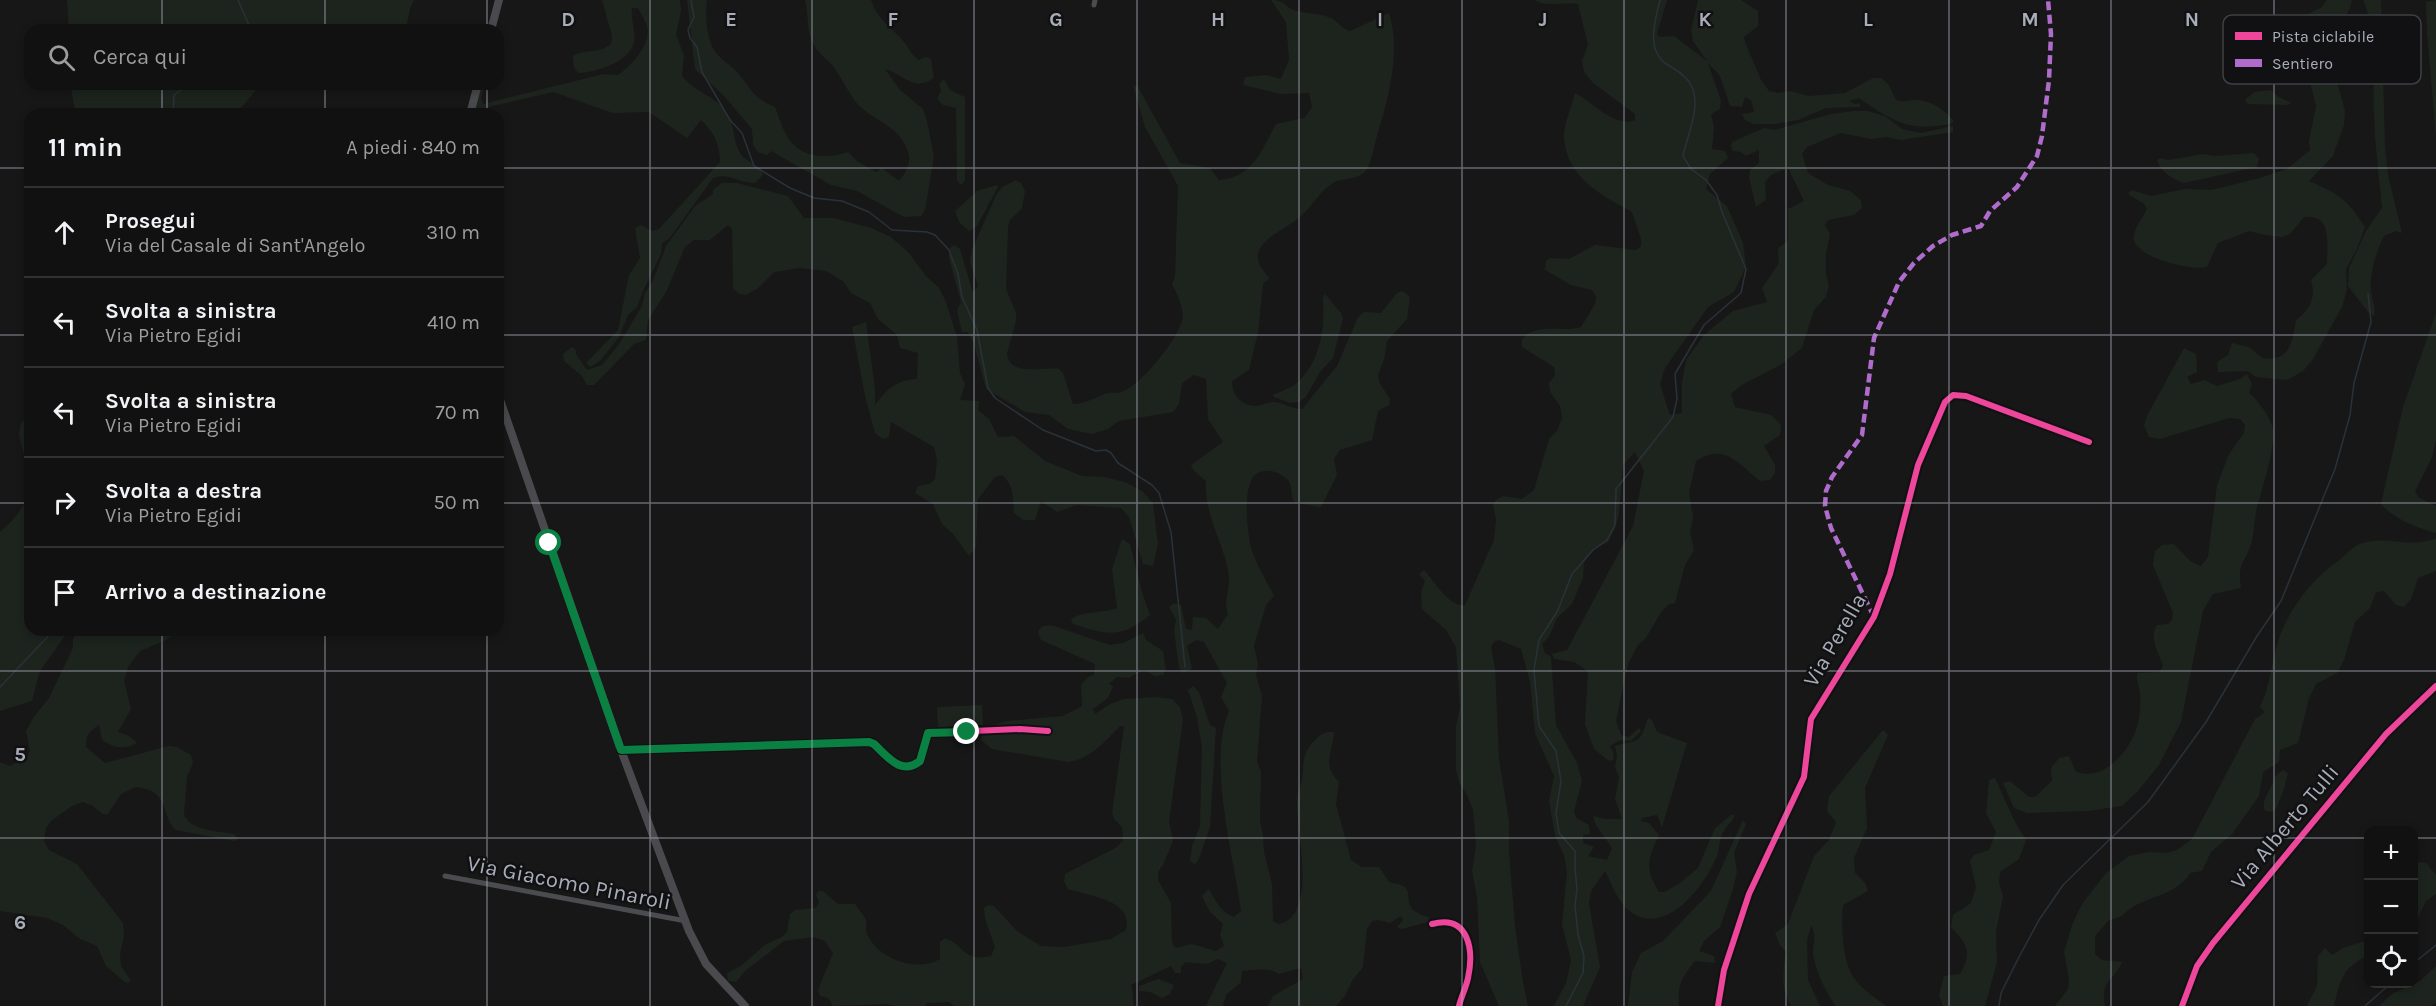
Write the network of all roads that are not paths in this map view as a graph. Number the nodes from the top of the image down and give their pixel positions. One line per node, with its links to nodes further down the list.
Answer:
1 (499, 0): 2 (main road)
2 (493, 24)
3 (476, 90): 4 (main road)
4 (472, 108)
5 (504, 411): 9 (main road)
6 (2089, 442): 15 (street, Via Perella)
7 (2436, 686): 16 (street, Via Alberto Tulli)
8 (1048, 730): 9 (street)
9 (621, 750): 11 (main road)
10 (445, 876): 11 (street, Via Giacomo Pinaroli)
11 (686, 921): 13 (main road)
12 (1432, 924): 14 (street)
13 (745, 1006)
14 (1459, 1006)
15 (1718, 1006)
16 (2182, 1006)

